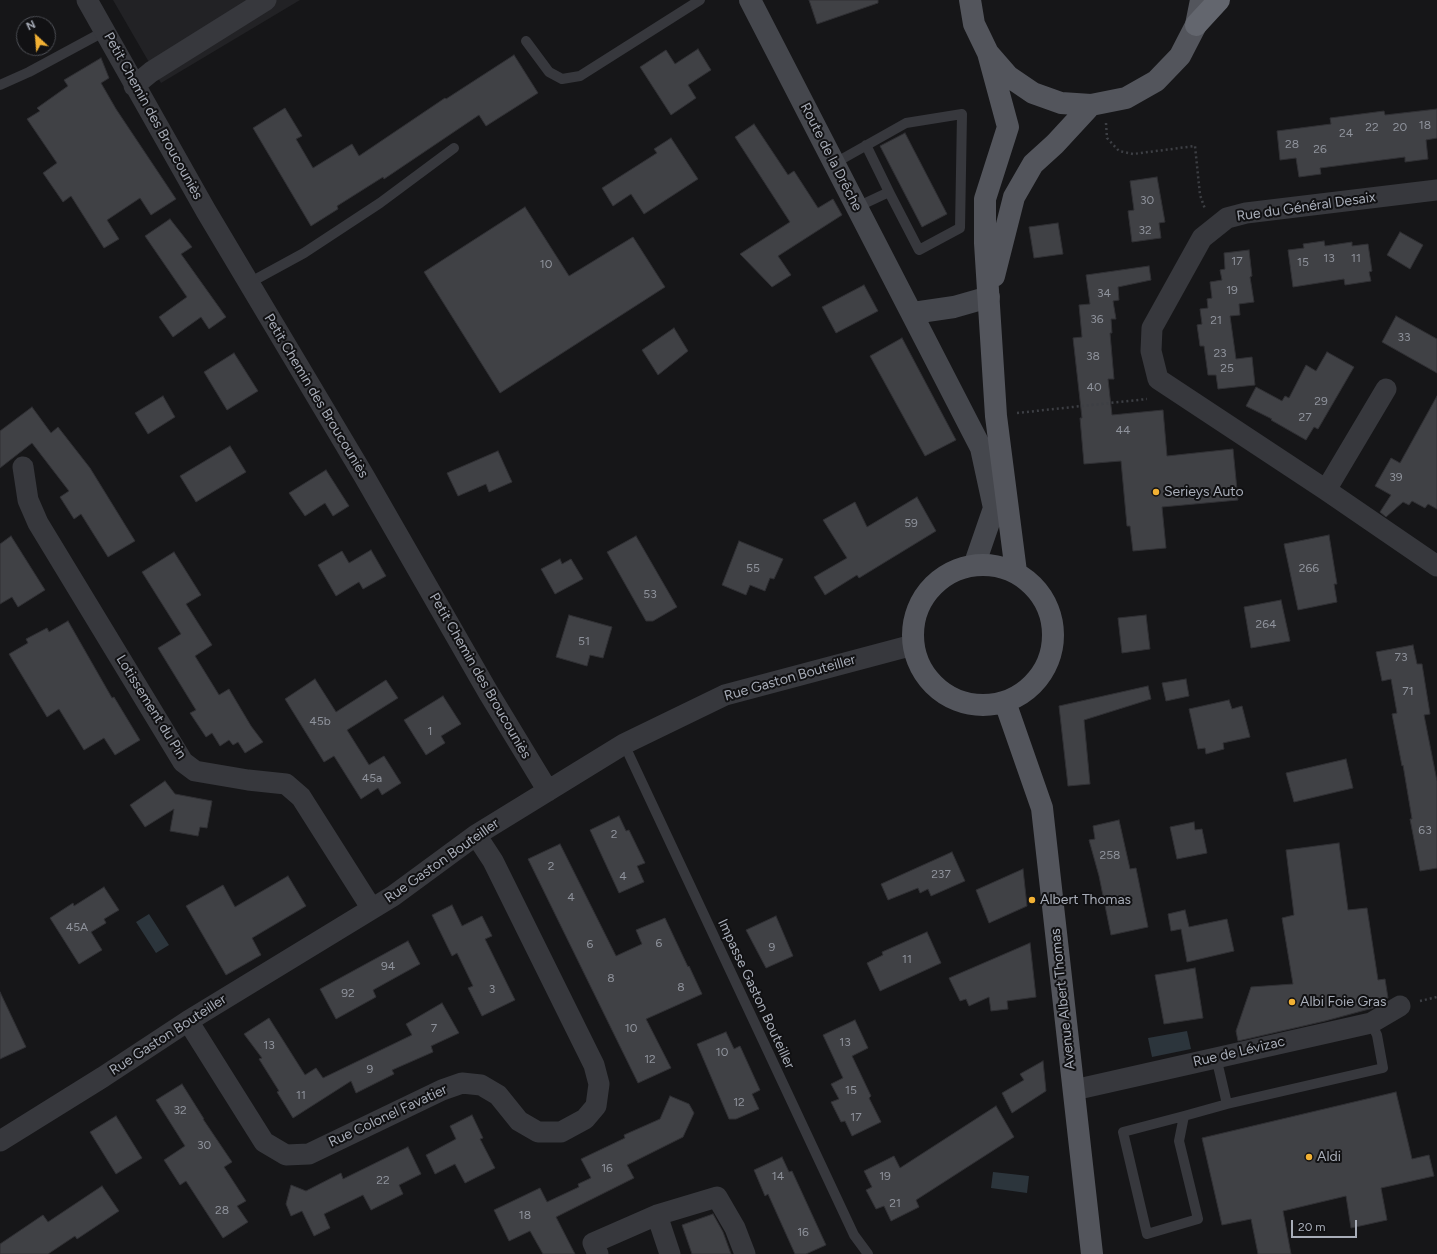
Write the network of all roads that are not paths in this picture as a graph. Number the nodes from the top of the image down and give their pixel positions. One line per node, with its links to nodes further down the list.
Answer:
1 (87, 0): 9 (street, Petit Chemin des Broucouniès)
2 (266, 0): 13 (street)
3 (700, 0): 10 (lane)
4 (750, 0): 17 (street, Route de la Drêche)
5 (970, 0): 11 (main road)
6 (1201, 0): 8 (main road)
7 (1219, 0): 8 (highway)
8 (1196, 25): 14 (main road)
9 (105, 30): 12 (lane); 13 (street, Petit Chemin des Broucouniès)
10 (526, 42)
11 (988, 53): 14 (main road); 22 (main road)
12 (0, 85)
13 (134, 86): 21 (street, Petit Chemin des Broucouniès)
14 (1091, 105): 22 (main road)
15 (866, 146): 17 (lane); 19 (lane); 19 (lane)
16 (454, 148): 21 (lane)
17 (835, 163): 20 (street, Route de la Drêche)
18 (1437, 190): 26 (street, Rue du Général Desaix)
19 (889, 192): 20 (lane)
20 (858, 207): 23 (street, Route de la Drêche)
21 (249, 283): 33 (street, Petit Chemin des Broucouniès)
22 (989, 297): 23 (street); 29 (main road)
23 (913, 313): 27 (street, Route de la Drêche)
24 (1386, 389): 26 (street)
25 (23, 467): 35 (street, Lotissement du Pin)
26 (1326, 490): 28 (street, Rue du Général Desaix)
27 (975, 563): 29 (main road); 30 (main road)
28 (1437, 566)
29 (1016, 572): 31 (main road)
30 (913, 645): 31 (main road); 32 (street, Rue Gaston Bouteiller)
31 (1005, 702): 40 (main road, Avenue Albert Thomas)
32 (624, 744): 33 (street, Rue Gaston Bouteiller); 48 (lane, Impasse Gaston Bouteiller)
33 (548, 791): 34 (street, Rue Gaston Bouteiller)
34 (476, 835): 35 (street, Rue Gaston Bouteiller); 37 (street, Rue Colonel Favatier)
35 (372, 908): 37 (street, Rue Gaston Bouteiller)
36 (1400, 1006): 38 (street, Rue de Lévizac)
37 (188, 1021): 43 (street, Rue Gaston Bouteiller)
38 (1371, 1023): 39 (street, Rue de Lévizac); 41 (lane)
39 (1216, 1058): 40 (street, Rue de Lévizac); 41 (lane)
40 (1074, 1090): 49 (main road, Avenue Albert Thomas)
41 (1227, 1104): 42 (lane)
42 (1184, 1116): 42 (lane)
43 (0, 1141)
44 (657, 1215): 45 (street); 46 (street); 47 (street)
45 (598, 1254)
46 (670, 1254)
47 (744, 1254)
48 (868, 1254)
49 (1092, 1254)

